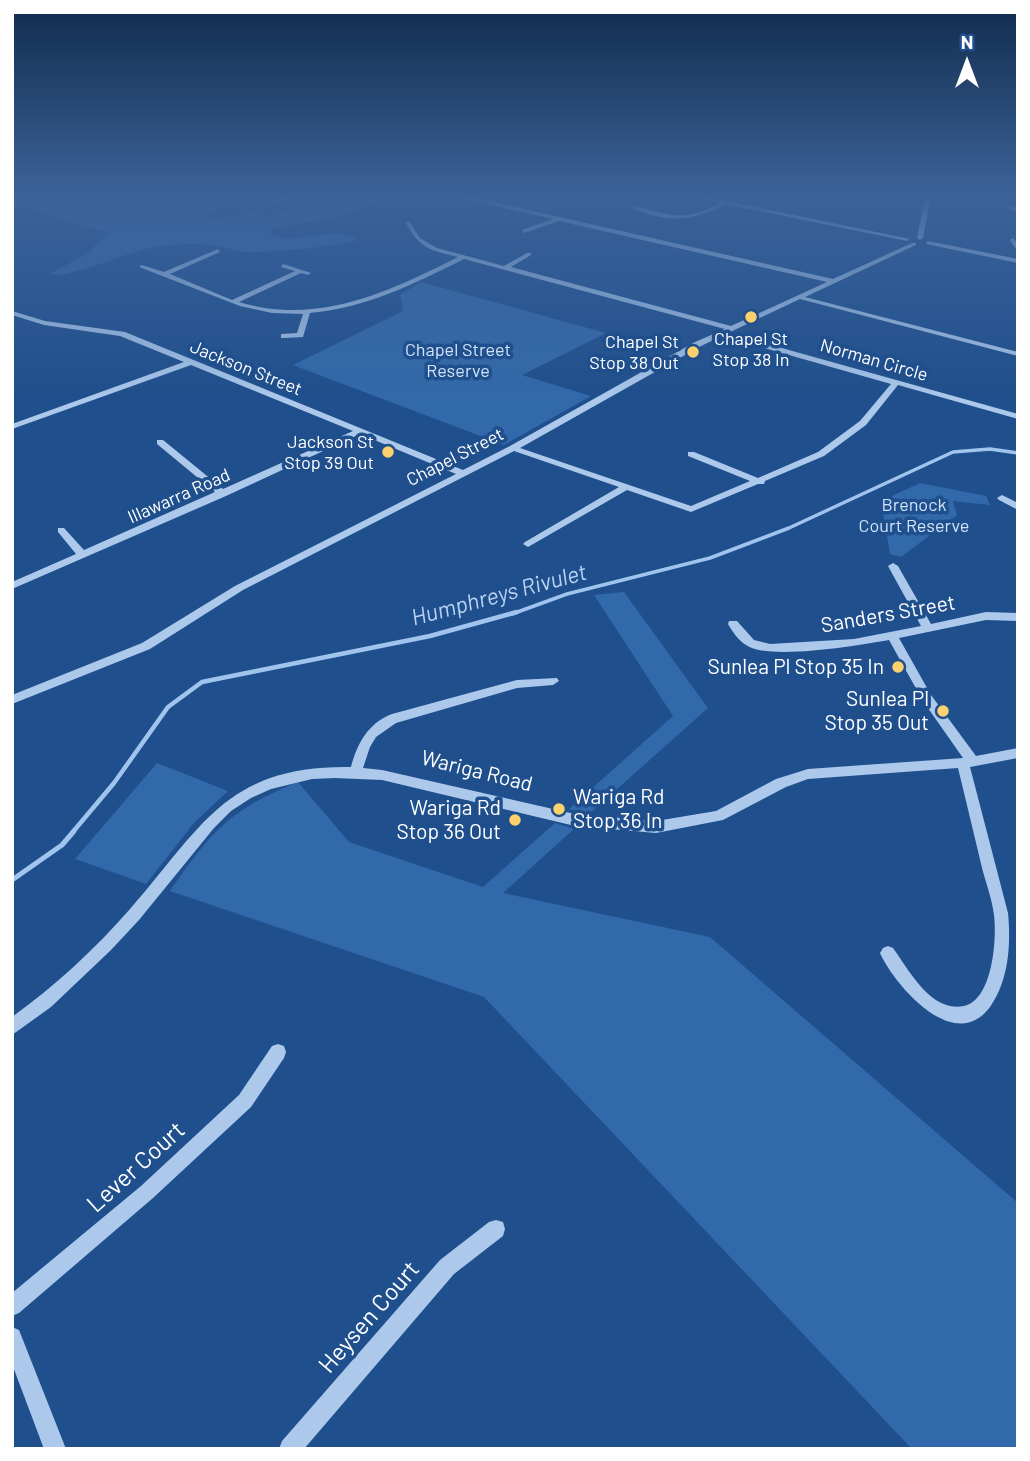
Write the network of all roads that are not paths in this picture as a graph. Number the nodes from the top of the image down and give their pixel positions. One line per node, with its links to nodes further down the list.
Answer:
1 (147, 264): 9 (street)
2 (188, 264): 14 (street)
3 (448, 264): 18 (street)
4 (490, 264): 10 (street)
5 (512, 264): 10 (street)
6 (760, 264): 15 (street)
7 (866, 264): 15 (street, Chapel Street)
8 (283, 266): 11 (street)
9 (142, 267): 12 (street); 14 (street)
10 (505, 268): 20 (street)
11 (300, 271): 13 (street); 17 (street)
12 (132, 272)
13 (309, 273)
14 (165, 274): 17 (street)
15 (833, 281): 16 (street, Chapel Street)
16 (798, 297): 20 (street, Chapel Street); 23 (street, Norman Circle)
17 (233, 302): 18 (street)
18 (307, 311): 22 (street)
19 (12, 313): 24 (street, Jackson Street)
20 (730, 328): 21 (street, Chapel Street)
21 (721, 333): 25 (street, Norman Circle); 30 (street, Chapel Street)
22 (284, 335)
23 (1018, 354)
24 (191, 362): 27 (street); 28 (street, Jackson Street)
25 (896, 383): 26 (street, Norman Circle); 33 (street)
26 (1018, 417)
27 (12, 427)
28 (359, 432): 32 (street, Jackson Street); 35 (street, Illawarra Road)
29 (160, 442): 35 (street)
30 (513, 448): 32 (street, Chapel Street); 34 (street)
31 (691, 454): 33 (street)
32 (462, 473): 48 (street, Chapel Street)
33 (761, 482): 34 (street)
34 (624, 488): 39 (street)
35 (223, 494): 40 (street, Illawarra Road)
36 (1002, 498): 37 (street)
37 (1018, 506)
38 (61, 530): 40 (street)
39 (528, 544)
40 (83, 555): 42 (street, Illawarra Road)
41 (893, 566): 45 (street)
42 (12, 586)
43 (1018, 617): 45 (street, Sanders Street)
44 (733, 624): 46 (street, Sanders Street)
45 (927, 627): 46 (street, Sanders Street)
46 (893, 637): 50 (street)
47 (553, 681): 51 (street)
48 (12, 699)
49 (1018, 753): 50 (street, Wariga Road)
50 (968, 763): 51 (street, Wariga Road); 52 (street)
51 (356, 772): 53 (street, Wariga Road)
52 (888, 953)
53 (12, 1027)
54 (278, 1052): 56 (street, Lever Court)
55 (496, 1229): 59 (street, Heysen Court)
56 (12, 1306)
57 (12, 1337): 58 (street)
58 (55, 1449)
59 (290, 1449)

